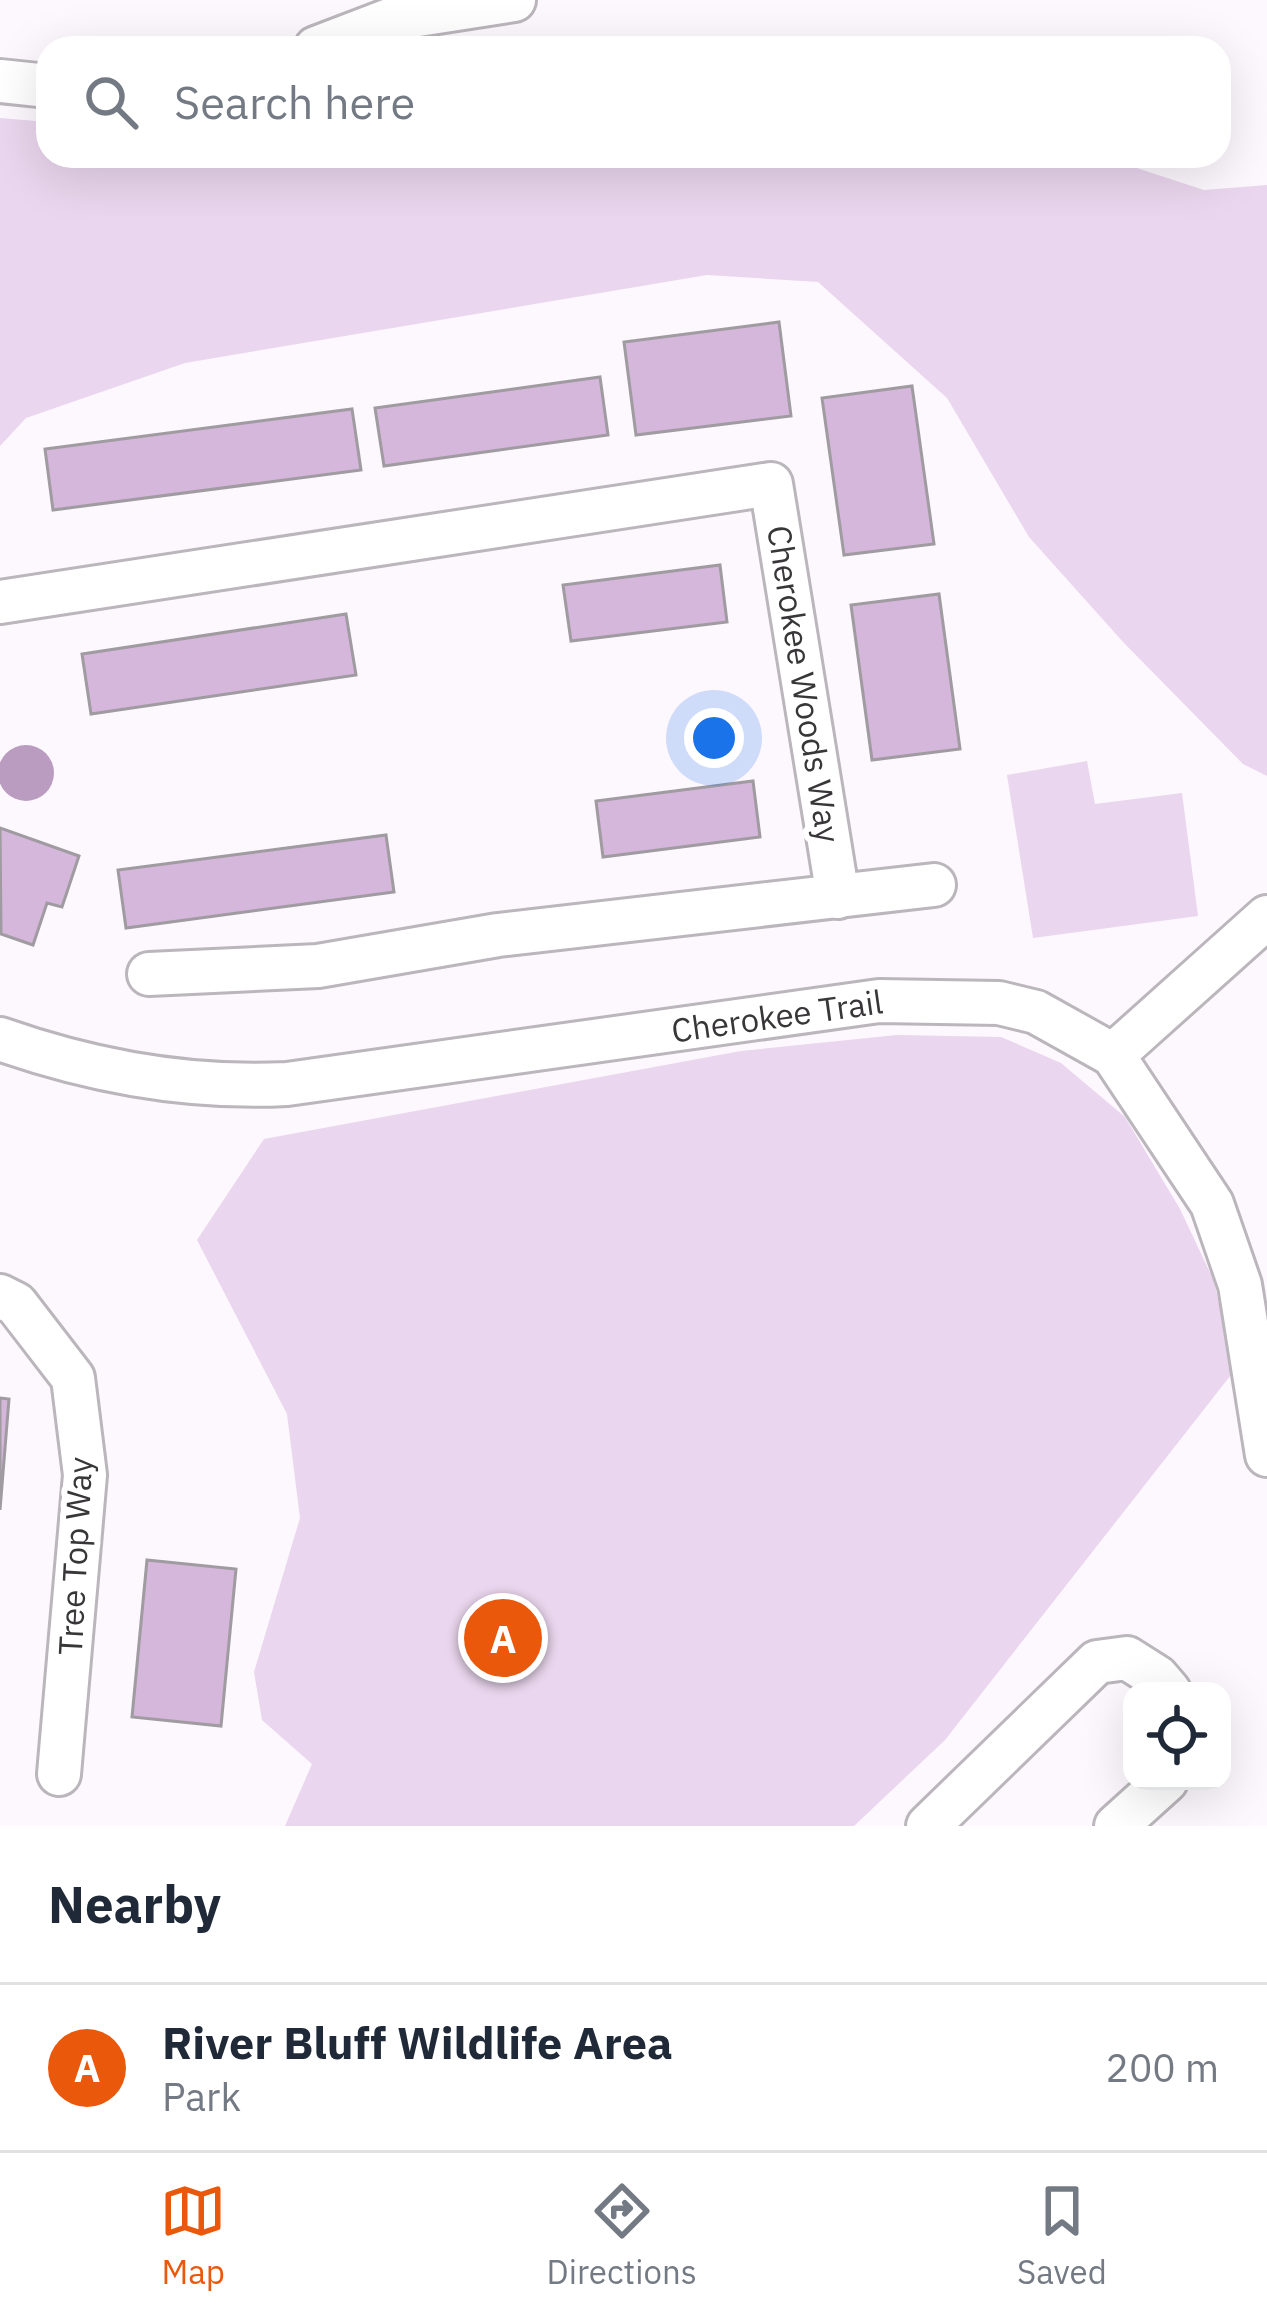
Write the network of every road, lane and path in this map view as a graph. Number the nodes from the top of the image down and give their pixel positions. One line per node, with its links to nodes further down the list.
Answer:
1 (514, 0): 2 (street)
2 (347, 36)
3 (0, 81): 4 (street)
4 (36, 85)
5 (0, 602): 7 (street, Cherokee Woods Way)
6 (934, 885): 7 (street)
7 (838, 897): 9 (street)
8 (1267, 917): 11 (street)
9 (149, 974)
10 (0, 1040): 11 (street, Cherokee Trail)
11 (1113, 1055): 13 (street, Cherokee Trail)
12 (0, 1296): 15 (street, Tree Top Way)
13 (1267, 1453)
14 (1161, 1682): 17 (street)
15 (59, 1774)
16 (1156, 1790): 18 (street)
17 (928, 1826)
18 (1116, 1826)

